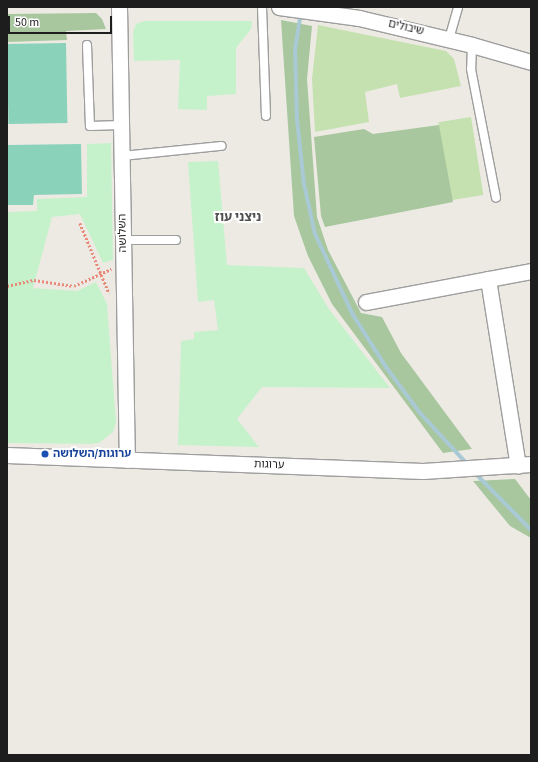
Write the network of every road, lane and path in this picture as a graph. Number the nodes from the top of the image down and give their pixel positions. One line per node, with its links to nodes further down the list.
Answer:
1 (119, 7): 10 (street, השלושה)
2 (262, 7): 9 (lane)
3 (279, 7): 5 (street, שיבולים)
4 (458, 7): 5 (lane)
5 (449, 39): 7 (street, שיבולים)
6 (87, 45): 10 (lane)
7 (472, 45): 8 (street, שיבולים); 13 (lane)
8 (531, 62)
9 (266, 116)
10 (121, 125): 12 (street, השלושה)
11 (221, 146): 12 (lane)
12 (122, 156): 15 (street, השלושה)
13 (496, 198)
14 (80, 224): 19 (path)
15 (123, 240): 16 (lane); 17 (street, השלושה)
16 (176, 240)
17 (124, 263): 19 (path); 25 (street, השלושה)
18 (531, 271): 20 (street)
19 (101, 274): 21 (path); 22 (path)
20 (488, 279): 23 (street); 26 (street)
21 (7, 286)
22 (112, 301)
23 (366, 302)
24 (7, 455): 25 (street, ערוגות)
25 (127, 460): 26 (street, ערוגות)
26 (524, 466)

